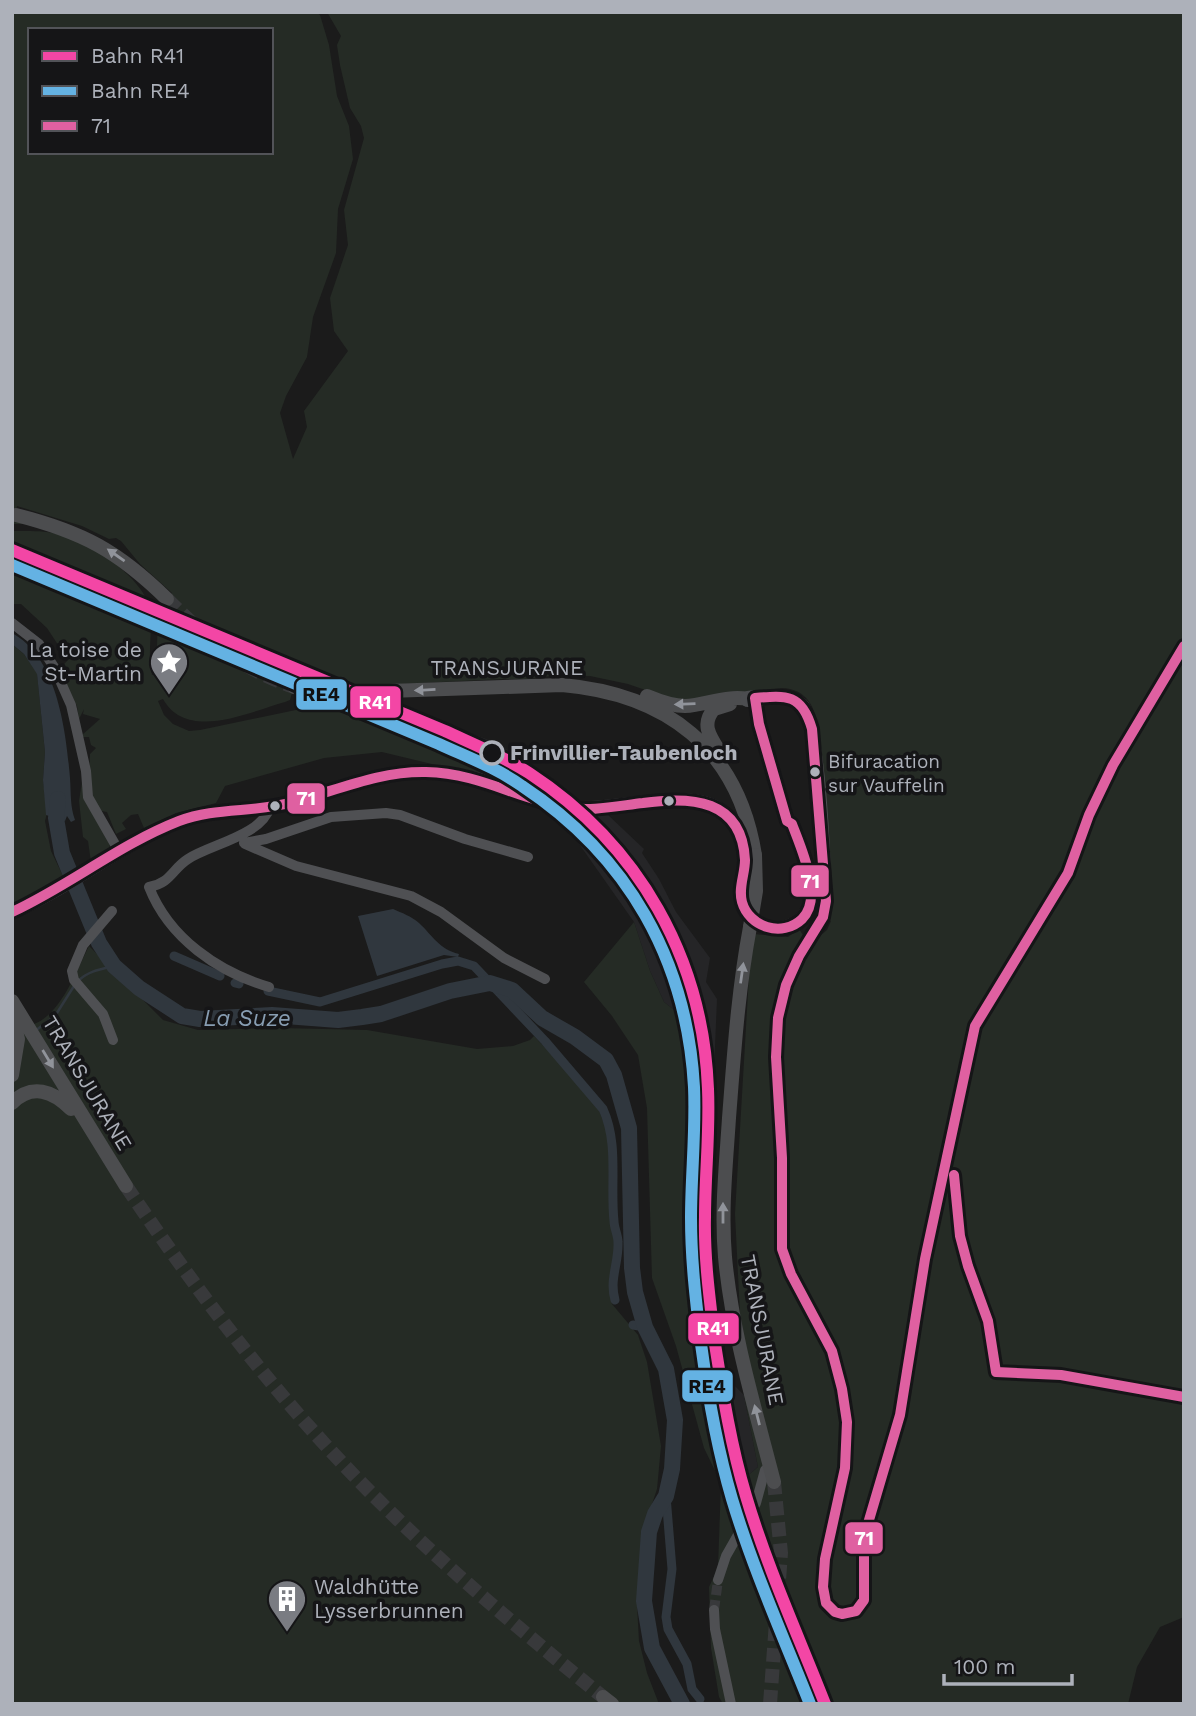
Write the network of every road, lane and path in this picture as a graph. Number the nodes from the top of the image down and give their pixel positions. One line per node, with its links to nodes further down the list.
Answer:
1 (16, 515): 2 (main road, one-way to 1)
2 (167, 599)
3 (12, 623): 13 (street)
4 (1184, 646): 7 (street)
5 (294, 687): 6 (main road, TRANSJURANE, one-way to 5)
6 (598, 689): 7 (main road, one-way to 6); 8 (main road, TRANSJURANE)
7 (751, 699): 8 (main road); 10 (main road)
8 (700, 732): 17 (main road, TRANSJURANE, bridge)
9 (270, 807): 11 (street); 13 (main road); 17 (main road)
10 (787, 821)
11 (229, 841): 12 (street); 19 (street)
12 (245, 844): 14 (street); 18 (street)
13 (116, 855): 16 (main road)
14 (528, 857)
15 (112, 911): 22 (street)
16 (12, 912)
17 (756, 922): 27 (main road, TRANSJURANE, one-way to 17)
18 (545, 979)
19 (269, 987)
20 (12, 1001): 25 (main road, TRANSJURANE, one-way to 25)
21 (12, 1016): 23 (main road)
22 (113, 1040)
23 (12, 1075)
24 (12, 1103): 25 (main road)
25 (86, 1123): 26 (main road, TRANSJURANE)
26 (126, 1186)
27 (769, 1476): 28 (street)
28 (718, 1580)
29 (714, 1611): 30 (street)
30 (731, 1704)

